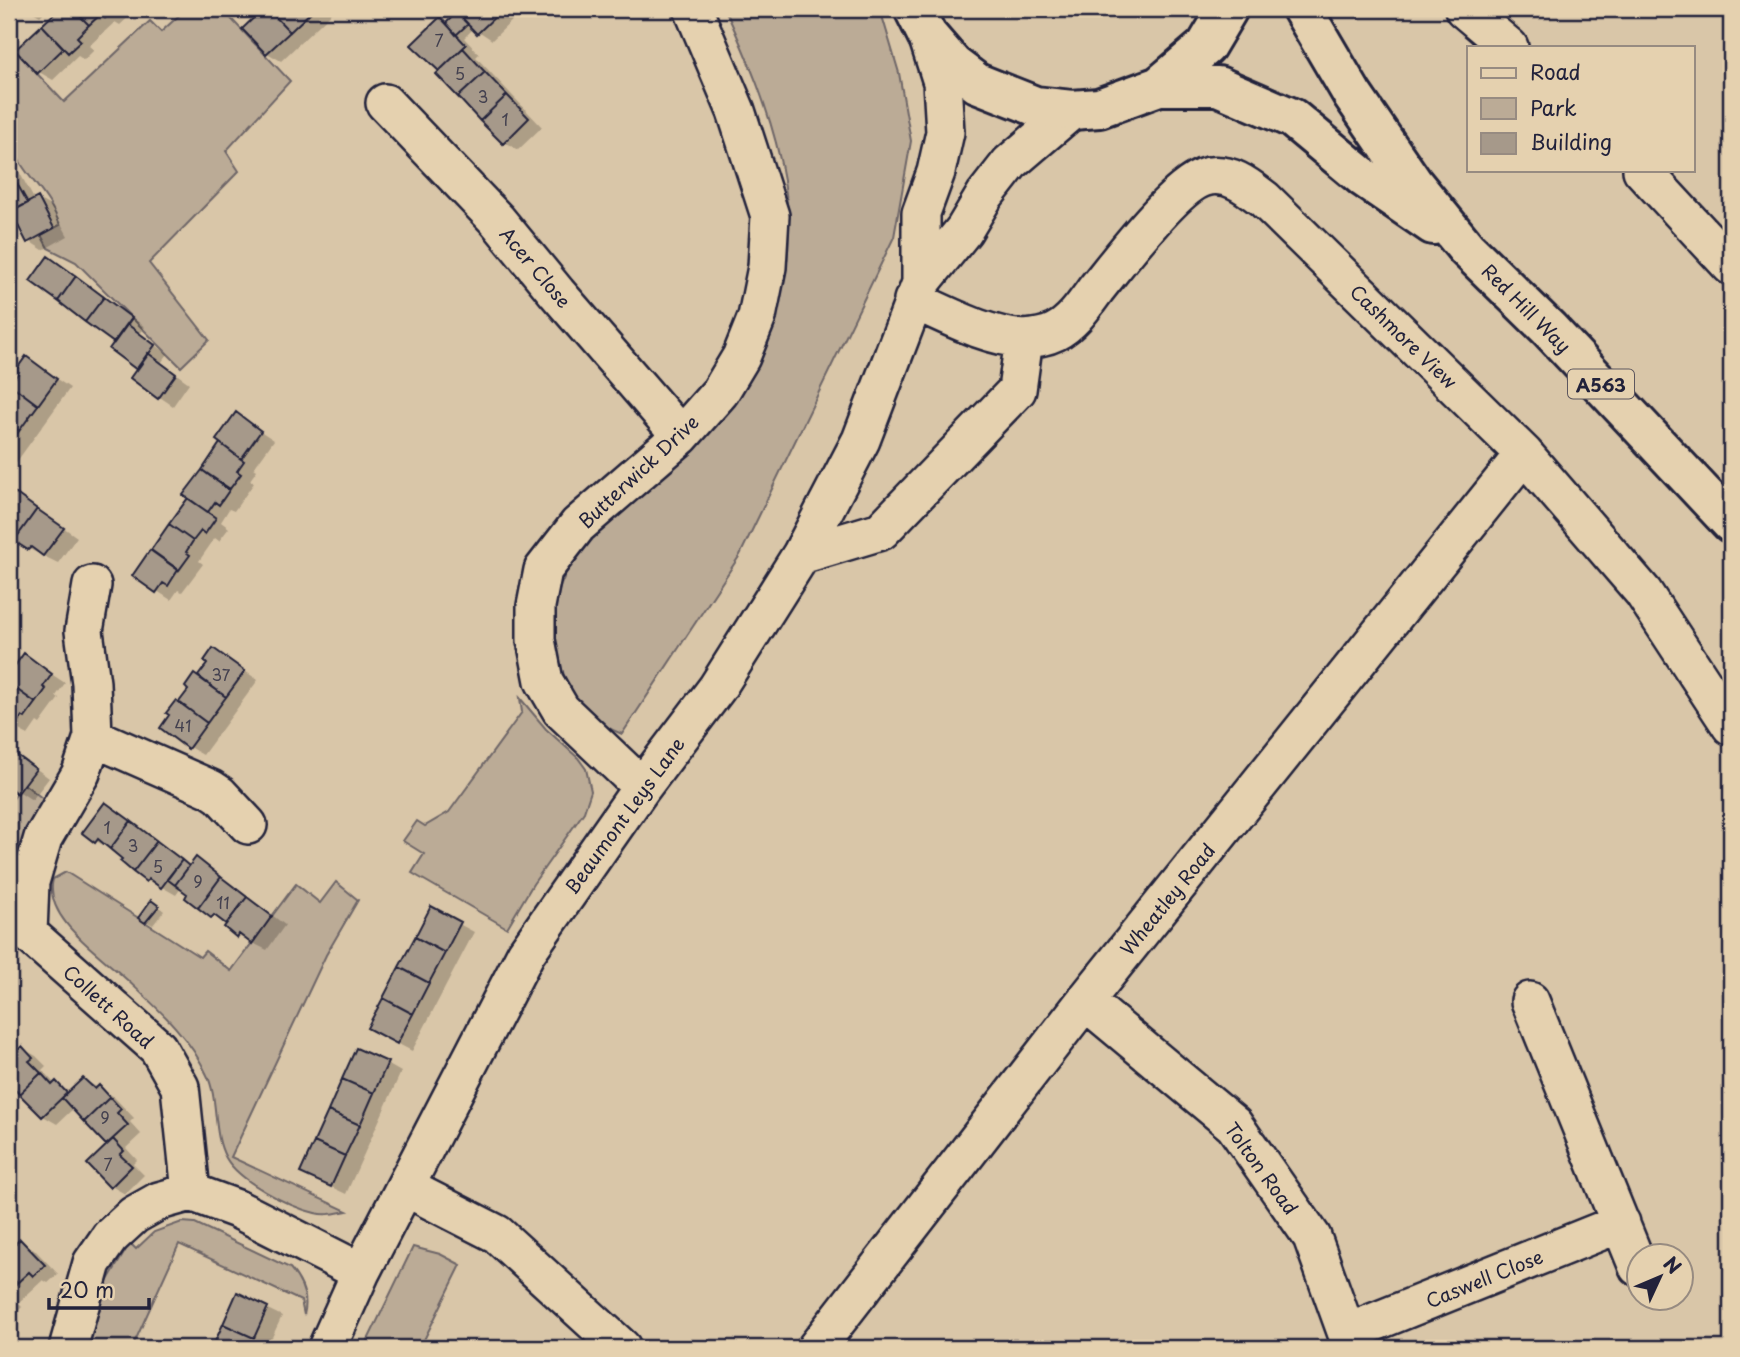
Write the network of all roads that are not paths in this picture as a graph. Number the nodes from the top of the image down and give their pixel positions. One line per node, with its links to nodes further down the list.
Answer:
1 (693, 9): 15 (street, Butterwick Drive)
2 (1228, 9): 7 (highway)
3 (1302, 9): 11 (highway, Red Hill Way / A563)
4 (1464, 9): 6 (street)
5 (921, 22): 9 (highway); 13 (street, Beaumont Leys Lane)
6 (1507, 46)
7 (1159, 86): 9 (highway); 11 (highway, Red Hill Way / A563)
8 (385, 103): 15 (street, Acer Close)
9 (1072, 110): 13 (street, Beaumont Leys Lane)
10 (1644, 172): 12 (street)
11 (1466, 248): 17 (highway, Red Hill Way / A563)
12 (1731, 266)
13 (917, 292): 14 (street, Cashmore View); 18 (street, Beaumont Leys Lane)
14 (1024, 339): 16 (street, Cashmore View); 18 (street)
15 (681, 436): 22 (street, Butterwick Drive)
16 (1524, 454): 20 (street, Cashmore View); 25 (street, Wheatley Road)
17 (1731, 523)
18 (801, 555): 22 (street, Beaumont Leys Lane)
19 (92, 585): 21 (street, Collett Road)
20 (1731, 726)
21 (93, 737): 23 (street); 24 (street, Collett Road)
22 (642, 787): 27 (street, Beaumont Leys Lane)
23 (248, 825)
24 (18, 922): 28 (street, Collett Road)
25 (1085, 1001): 32 (street, Tolton Road); 36 (street, Wheatley Road)
26 (1530, 1001): 29 (street)
27 (405, 1187): 31 (street, Beaumont Leys Lane); 35 (street)
28 (191, 1192): 31 (street); 33 (street)
29 (1621, 1223): 30 (street); 32 (street, Caswell Close)
30 (1629, 1242)
31 (361, 1272): 34 (street, Beaumont Leys Lane)
32 (1350, 1340)
33 (68, 1348)
34 (327, 1348)
35 (622, 1348)
36 (817, 1348)

